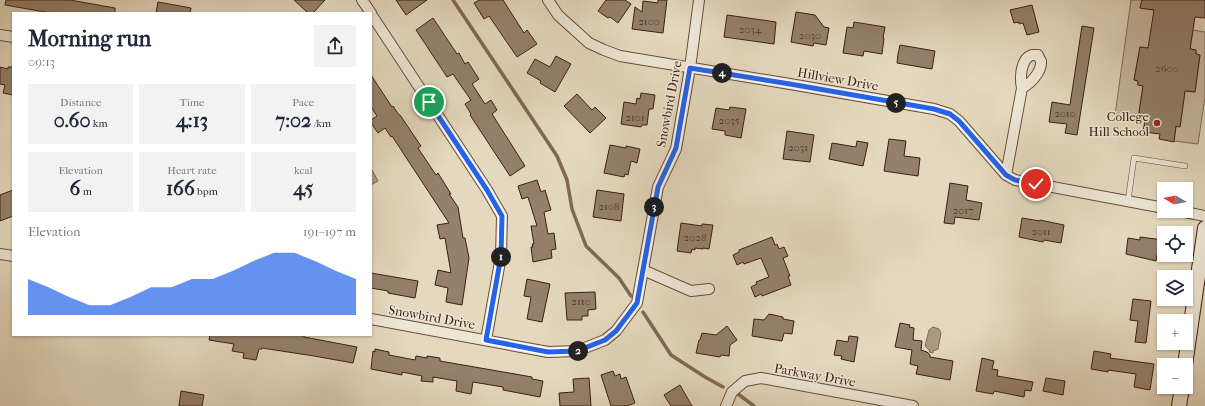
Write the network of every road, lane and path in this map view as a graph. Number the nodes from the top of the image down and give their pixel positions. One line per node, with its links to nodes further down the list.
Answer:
1 (362, 0): 4 (street)
2 (548, 0): 8 (street, Hillview Drive)
3 (699, 0): 8 (street, Snowbird Drive)
4 (370, 12)
5 (372, 15): 22 (street)
6 (0, 35): 7 (street)
7 (12, 37)
8 (690, 68): 11 (street, Hillview Drive); 19 (street, Snowbird Drive)
9 (1022, 88): 11 (street)
10 (1185, 166): 12 (lane)
11 (1006, 175): 12 (street, Hillview Drive)
12 (1128, 201): 13 (street, Hillview Drive)
13 (1157, 207)
14 (1193, 214): 15 (street)
15 (1205, 216)
16 (1205, 228): 23 (main road)
17 (0, 254): 18 (street)
18 (12, 256)
19 (643, 270): 20 (street); 22 (street, Snowbird Drive)
20 (709, 289)
21 (372, 319): 22 (street, Snowbird Drive)
22 (486, 340)
23 (1186, 358)
24 (1181, 394): 27 (main road)
25 (726, 406): 26 (street, Parkway Drive)
26 (913, 406)
27 (1179, 406)

